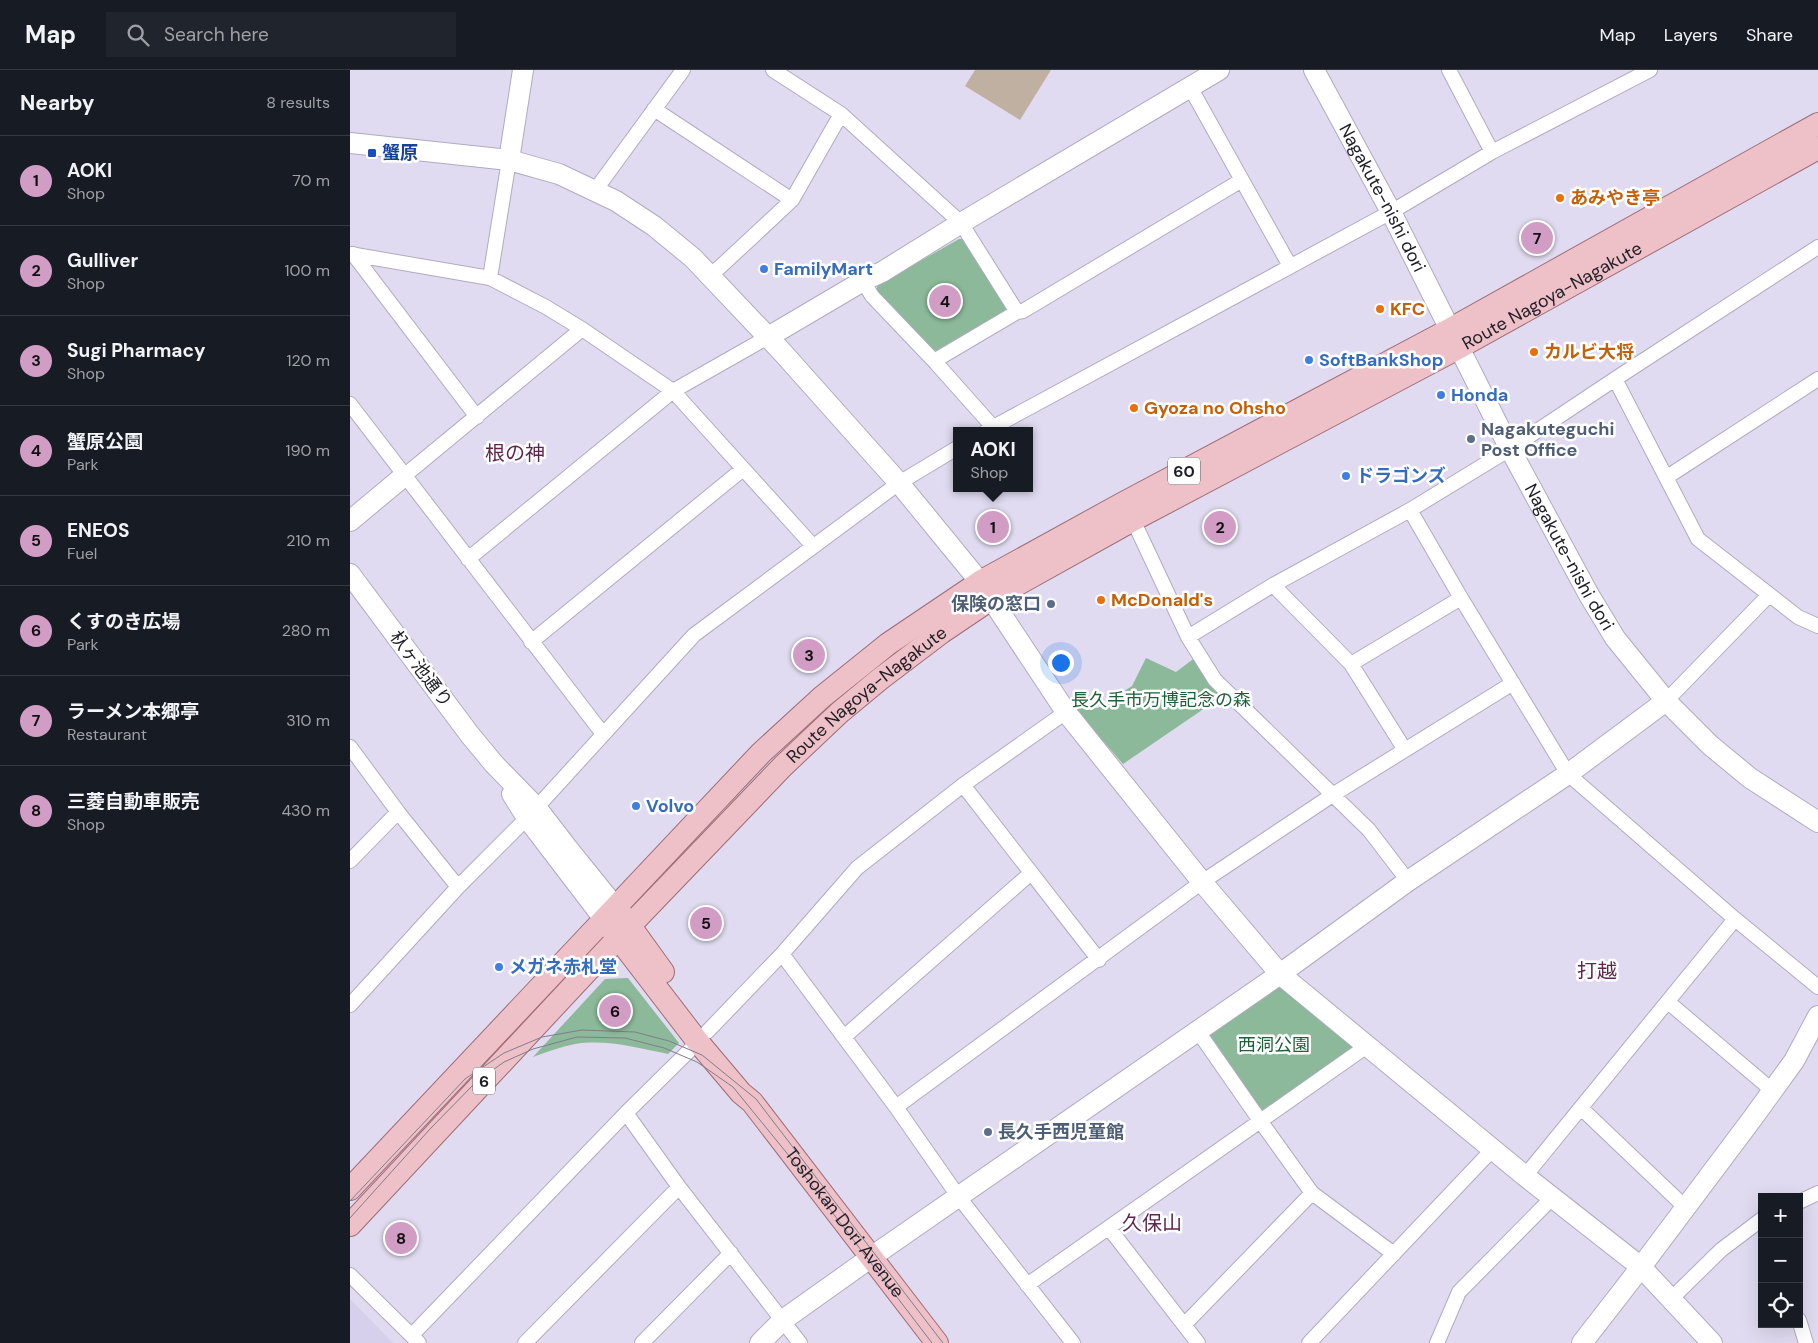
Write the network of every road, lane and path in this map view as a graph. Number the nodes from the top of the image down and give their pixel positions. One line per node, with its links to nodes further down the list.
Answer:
1 (523, 70): 15 (street)
2 (683, 70): 9 (street)
3 (773, 70): 10 (street)
4 (1219, 70): 8 (street)
5 (1314, 70): 19 (street, Nagakute-nishi dori)
6 (1449, 70): 14 (street)
7 (1650, 70): 14 (street)
8 (1190, 88): 16 (street); 20 (street)
9 (654, 109): 17 (street); 18 (street)
10 (841, 114): 18 (street); 20 (street)
11 (1818, 124): 30 (main road, Route Nagoya-Nagakute / 60)
12 (350, 143): 15 (street)
13 (1818, 148): 30 (main road, Route Nagoya-Nagakute / 60)
14 (1492, 152): 19 (street)
15 (509, 160): 17 (street); 25 (street)
16 (1242, 180): 23 (street); 27 (street)
17 (594, 192): 24 (street)
18 (792, 200): 24 (street)
19 (1391, 212): 23 (street); 30 (street, Nagakute-nishi dori)
20 (961, 222): 26 (street); 27 (street)
21 (1818, 247): 32 (street)
22 (351, 254): 25 (street); 36 (street)
23 (1290, 266): 38 (street)
24 (709, 275): 29 (street)
25 (490, 278): 28 (street)
26 (862, 281): 29 (street); 31 (street)
27 (1017, 312): 31 (street)
28 (582, 329): 34 (street); 36 (street)
29 (768, 337): 34 (street); 44 (street)
30 (1453, 339): 39 (street, Nagakute-nishi dori); 46 (main road, Route Nagoya-Nagakute / 60); 52 (main road, Route Nagoya-Nagakute / 60)
31 (934, 361): 37 (street)
32 (1615, 379): 39 (street); 43 (street)
33 (1818, 379): 43 (street)
34 (673, 391): 41 (street); 49 (street)
35 (350, 404): 42 (street)
36 (477, 417): 42 (street)
37 (987, 427)
38 (993, 427)
39 (1510, 449): 45 (street); 60 (street, Nagakute-nishi dori)
40 (953, 450): 44 (street)
41 (743, 469): 48 (street); 57 (street)
42 (404, 476): 47 (street); 49 (street)
43 (1667, 477): 53 (street)
44 (899, 483): 48 (street); 52 (street)
45 (1410, 510): 51 (street); 54 (street)
46 (1133, 520): 52 (main road, Route Nagoya-Nagakute / 60); 56 (street)
47 (350, 521)
48 (813, 546): 62 (street)
49 (468, 559): 57 (street)
50 (350, 574): 69 (street, 杁ヶ池通り)
51 (1273, 585): 56 (street); 58 (street)
52 (985, 591): 61 (street); 76 (main road, Route Nagoya-Nagakute / 60); 78 (main road, Route Nagoya-Nagakute / 60)
53 (1769, 595): 55 (street); 60 (street)
54 (1461, 598): 58 (street); 59 (street)
55 (1818, 626)
56 (1188, 637): 67 (street)
57 (532, 642): 62 (street)
58 (1351, 664): 64 (street)
59 (1513, 683): 64 (street); 65 (street)
60 (1666, 701): 65 (street); 70 (street, Nagakute-nishi dori)
61 (1066, 712): 66 (street); 74 (street)
62 (603, 734): 69 (street)
63 (350, 747): 68 (street)
64 (1405, 750): 67 (street)
65 (1568, 774): 73 (street); 77 (street)
66 (963, 784): 72 (street); 79 (street)
67 (1334, 794): 73 (street); 74 (street)
68 (398, 812): 71 (street); 75 (street)
69 (532, 812): 75 (street); 76 (street, 杁ヶ池通り)
70 (1818, 822)
71 (350, 861)
72 (1031, 873): 80 (street); 88 (street)
73 (1408, 881): 81 (street)
74 (1202, 882): 80 (street); 81 (street)
75 (458, 887): 84 (street)
76 (610, 913): 78 (main road, Toshokan Dori Avenue); 98 (main road, 6)
77 (1735, 919): 82 (street); 83 (street)
78 (624, 932): 87 (main road, Toshokan Dori Avenue); 106 (main road, 6)
79 (782, 954): 87 (street); 88 (street)
80 (1099, 960): 91 (street)
81 (1280, 974): 86 (street); 89 (street)
82 (1818, 987)
83 (1668, 1002): 90 (street); 92 (street)
84 (350, 1005)
85 (1818, 1016): 90 (street)
86 (1198, 1030): 94 (street); 101 (street)
87 (703, 1037): 93 (street); 110 (main road, Toshokan Dori Avenue)
88 (844, 1037): 91 (street)
89 (1367, 1046): 94 (street); 95 (street)
90 (1773, 1090): 104 (street)
91 (896, 1107): 101 (street)
92 (1581, 1108): 96 (street); 104 (street)
93 (626, 1113): 97 (street); 118 (street)
94 (1261, 1122): 99 (street); 107 (street)
95 (1493, 1149): 96 (street); 109 (street)
96 (1525, 1176): 102 (street)
97 (679, 1187): 108 (street); 120 (street)
98 (350, 1189)
99 (1312, 1193): 109 (street); 116 (street)
100 (1818, 1193): 103 (street)
101 (958, 1196): 110 (street); 113 (street)
102 (1553, 1196): 111 (street); 128 (street)
103 (1803, 1200)
104 (1686, 1208): 111 (street)
105 (1758, 1223): 114 (street)
106 (350, 1225)
107 (1110, 1228): 113 (street); 116 (street)
108 (731, 1253): 115 (street); 121 (street)
109 (1394, 1254): 127 (street)
110 (873, 1258): 115 (street); 124 (main road, Toshokan Dori Avenue)
111 (1641, 1267): 114 (street); 129 (street)
112 (350, 1275): 118 (street)
113 (1027, 1285): 125 (street)
114 (1672, 1298): 130 (street)
115 (783, 1320): 122 (street); 123 (street)
116 (1184, 1325): 126 (street)
117 (1801, 1328): 131 (street)
118 (416, 1339)
119 (1818, 1340): 132 (street)
120 (525, 1343)
121 (642, 1343)
122 (760, 1343)
123 (800, 1343)
124 (937, 1343)
125 (1073, 1343)
126 (1198, 1343)
127 (1309, 1343)
128 (1437, 1343)
129 (1582, 1343)
130 (1712, 1343)
131 (1806, 1343)
132 (1814, 1343)

